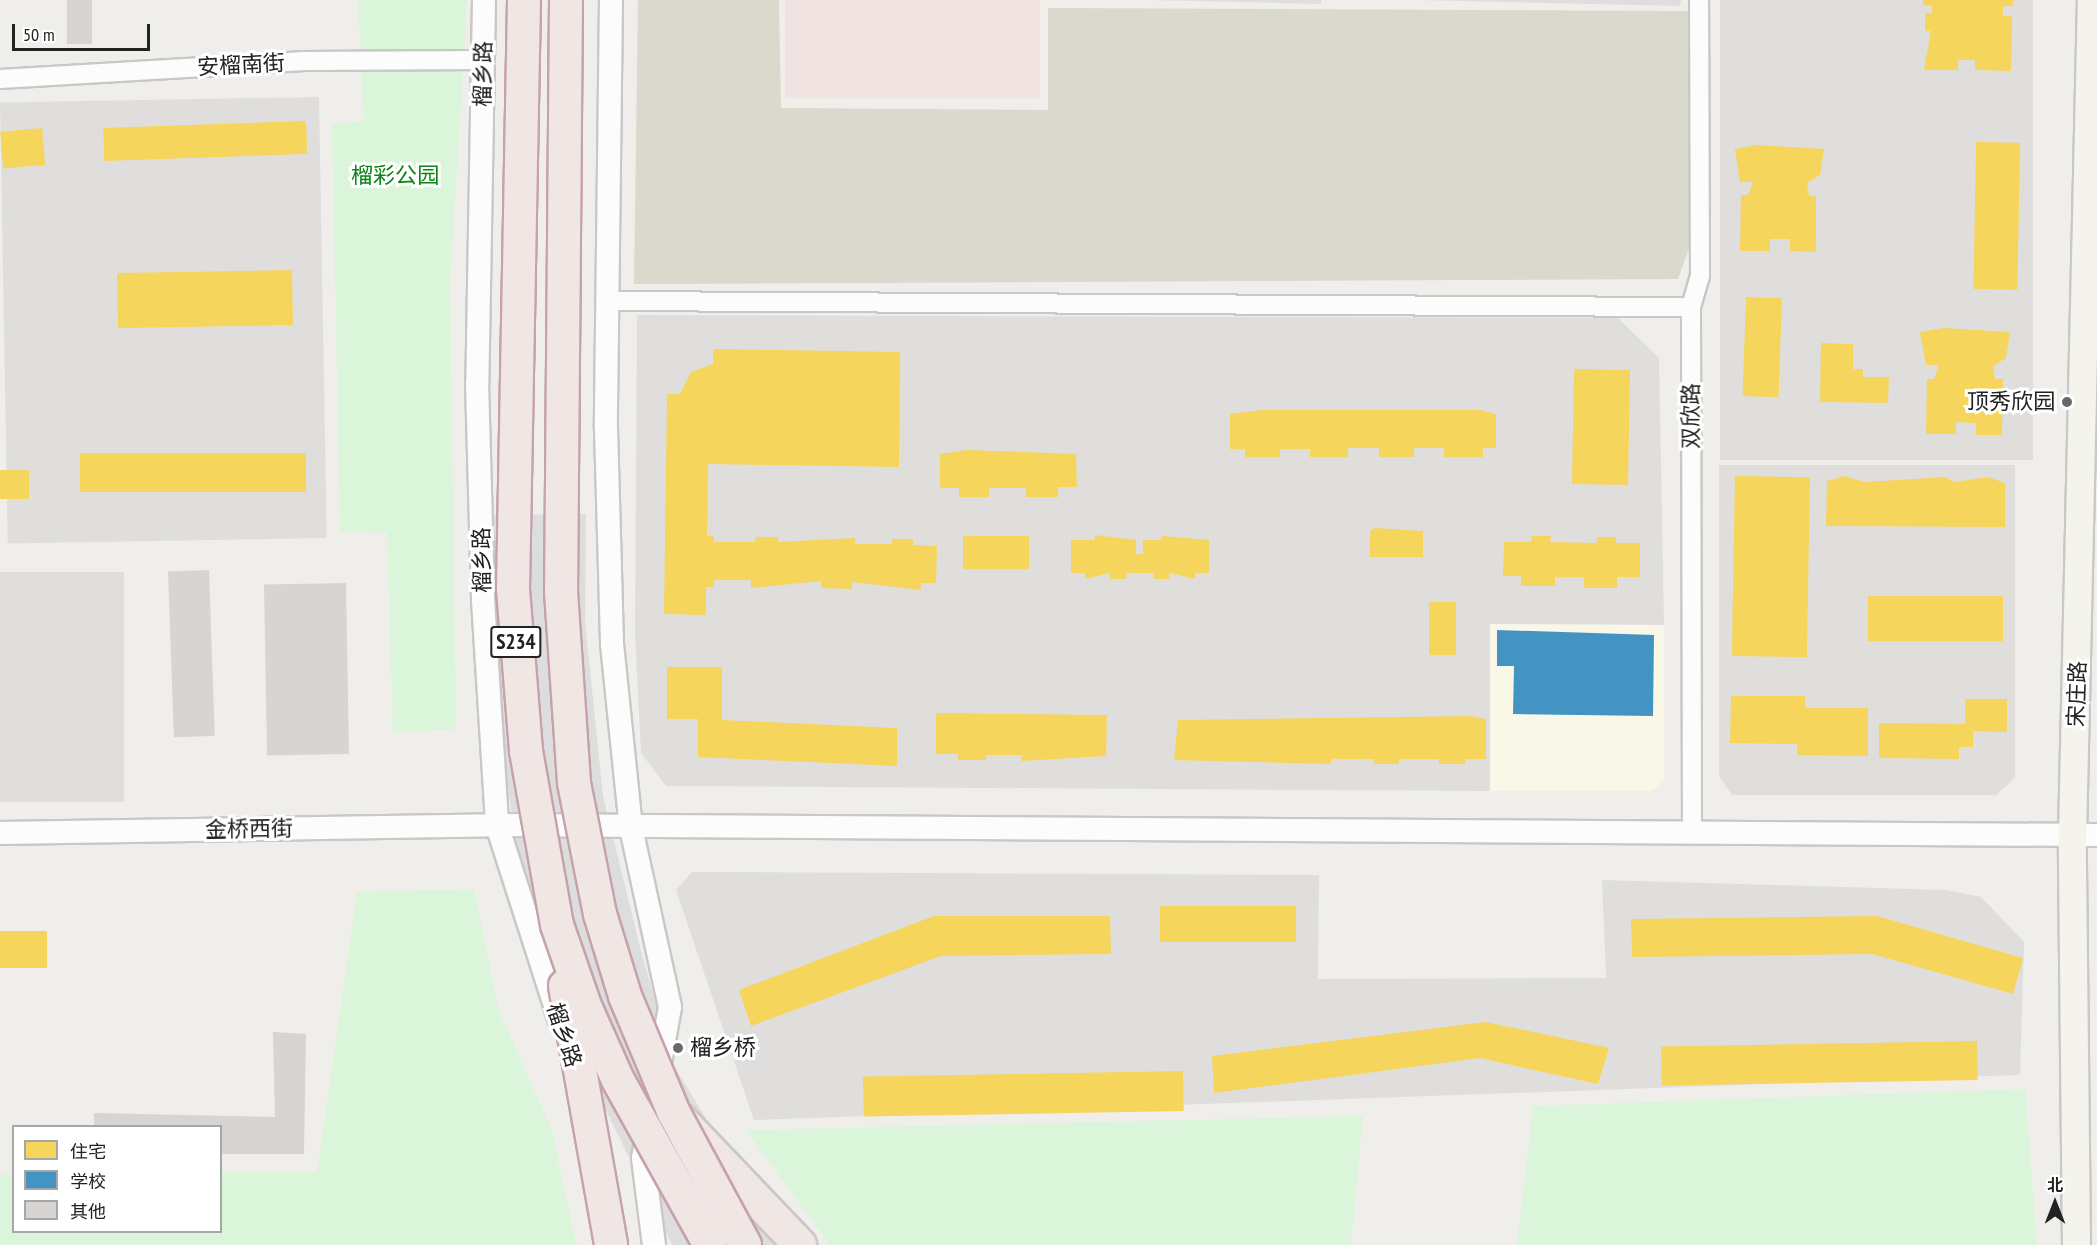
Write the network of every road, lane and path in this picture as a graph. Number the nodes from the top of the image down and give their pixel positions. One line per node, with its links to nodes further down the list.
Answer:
1 (484, 0): 7 (street, 榴乡路)
2 (524, 0): 16 (highway, 榴乡路 / S234, bridge)
3 (566, 0): 17 (highway, S234, bridge)
4 (611, 0): 9 (street)
5 (1699, 0): 10 (street, 双欣路)
6 (2091, 0): 15 (main road, 宋庄路)
7 (483, 60): 8 (street, 安榴南街); 11 (street, 榴乡路)
8 (0, 79)
9 (608, 301): 10 (street); 12 (street)
10 (1691, 307): 14 (street, 双欣路)
11 (497, 825): 12 (street, 金桥西街); 13 (street, 金桥西街); 19 (street, 榴乡路)
12 (631, 828): 14 (street, 金桥西街); 20 (street)
13 (0, 833)
14 (1692, 833): 15 (street, 金桥西街)
15 (2085, 835): 24 (main road, 宋庄路)
16 (557, 925): 18 (highway, bridge); 21 (highway, 榴乡路 / S234, bridge)
17 (674, 1113): 22 (highway, S234, bridge); 23 (highway, bridge)
18 (611, 1245)
19 (620, 1245)
20 (654, 1245)
21 (710, 1245)
22 (745, 1245)
23 (800, 1245)
24 (2076, 1245)

